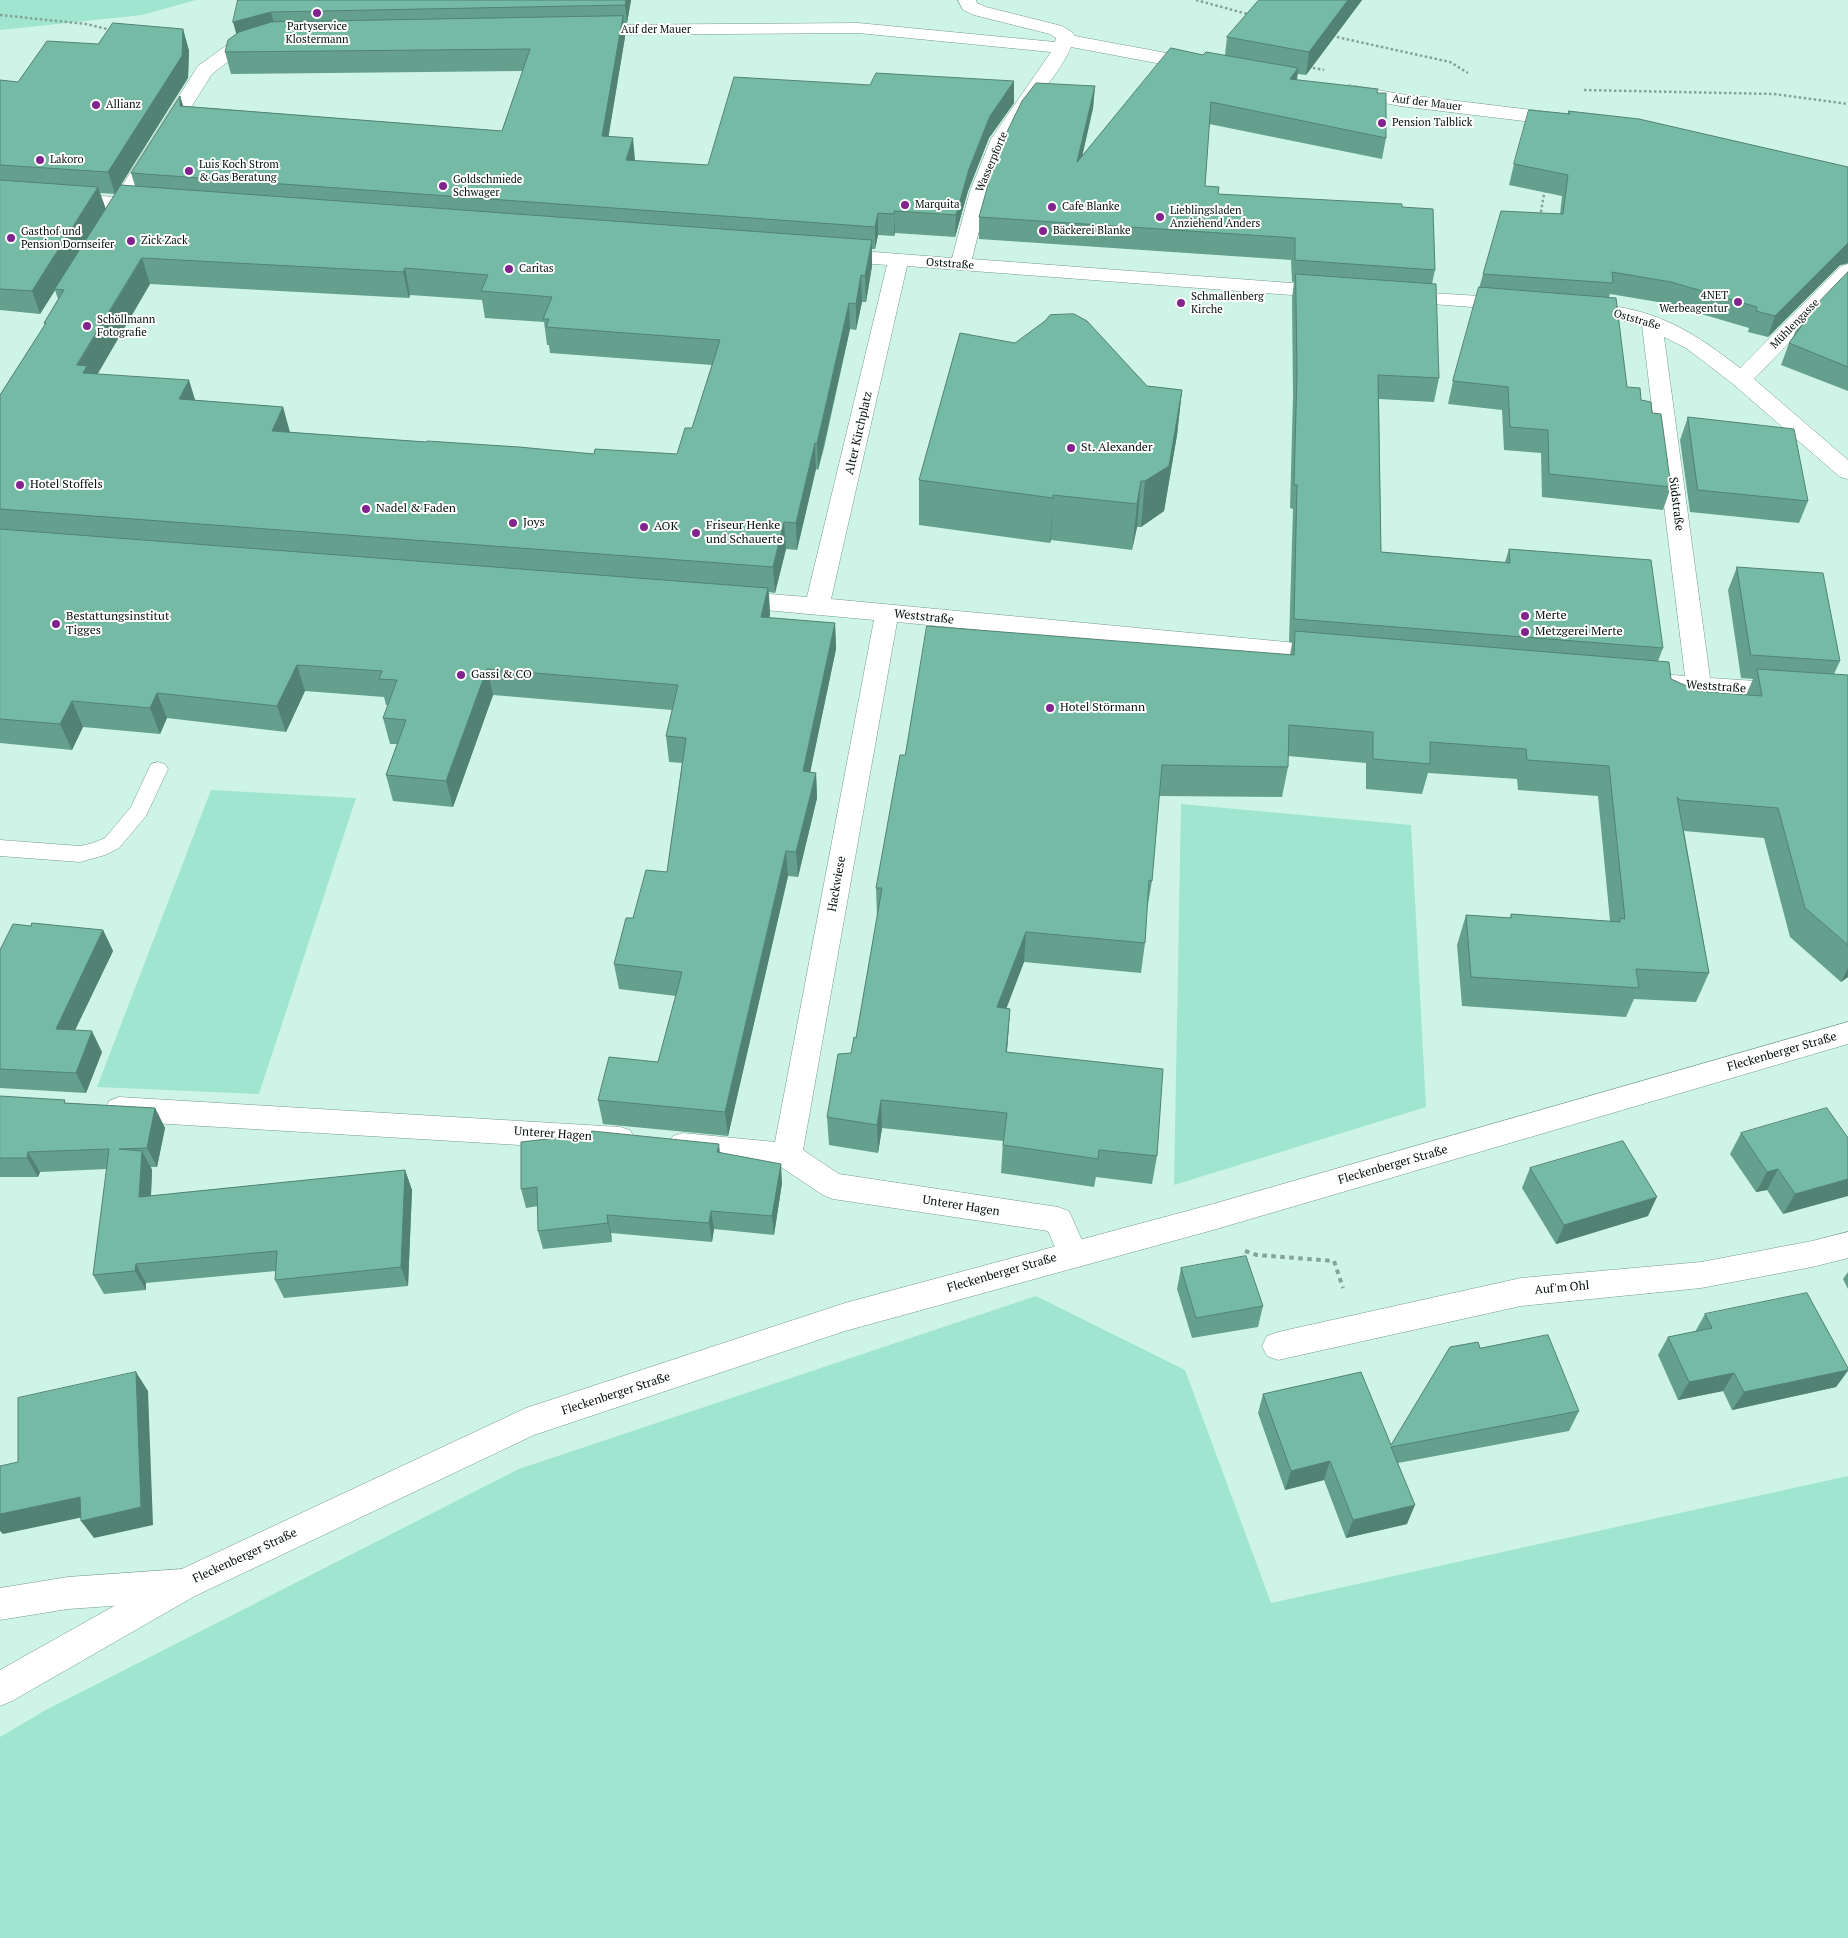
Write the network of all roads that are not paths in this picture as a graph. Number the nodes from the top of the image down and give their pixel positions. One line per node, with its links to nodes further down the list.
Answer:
1 (968, 0): 4 (street)
2 (570, 30): 4 (street, Auf der Mauer)
3 (276, 37): 9 (street)
4 (1064, 44): 5 (street, Auf der Mauer); 14 (street, Wasserpforte)
5 (1220, 68)
6 (1335, 89): 7 (street, Auf der Mauer)
7 (1586, 122)
8 (0, 194): 9 (street)
9 (121, 203): 10 (street); 11 (street)
10 (160, 206)
11 (100, 237)
12 (820, 254): 13 (street, Oststraße)
13 (898, 260): 14 (street, Oststraße); 22 (street, Alter Kirchplatz)
14 (961, 264): 16 (street, Oststraße)
15 (1848, 270): 19 (street, Mühlengasse)
16 (1530, 306)
17 (1558, 307): 18 (street, Oststraße)
18 (1652, 322): 19 (street, Oststraße); 26 (street, Südstraße)
19 (1741, 379): 20 (street, Oststraße)
20 (1848, 472)
21 (707, 598): 22 (street, Weststraße)
22 (817, 606): 23 (street, Weststraße)
23 (887, 613): 24 (street, Weststraße); 32 (street, Hackwiese)
24 (1354, 657)
25 (1630, 680): 26 (street, Weststraße)
26 (1699, 686): 27 (street, Weststraße)
27 (1848, 696)
28 (158, 769): 29 (lane)
29 (0, 848)
30 (1848, 1033): 34 (street, Fleckenberger Straße)
31 (90, 1107): 32 (street, Unterer Hagen)
32 (787, 1154): 34 (street, Unterer Hagen)
33 (1848, 1245): 35 (street, Auf'm Ohl)
34 (1073, 1254): 36 (street, Fleckenberger Straße)
35 (1278, 1346)
36 (183, 1585): 37 (street, Fleckenberger Straße); 38 (street, Fleckenberger Straße)
37 (0, 1604)
38 (0, 1689)

